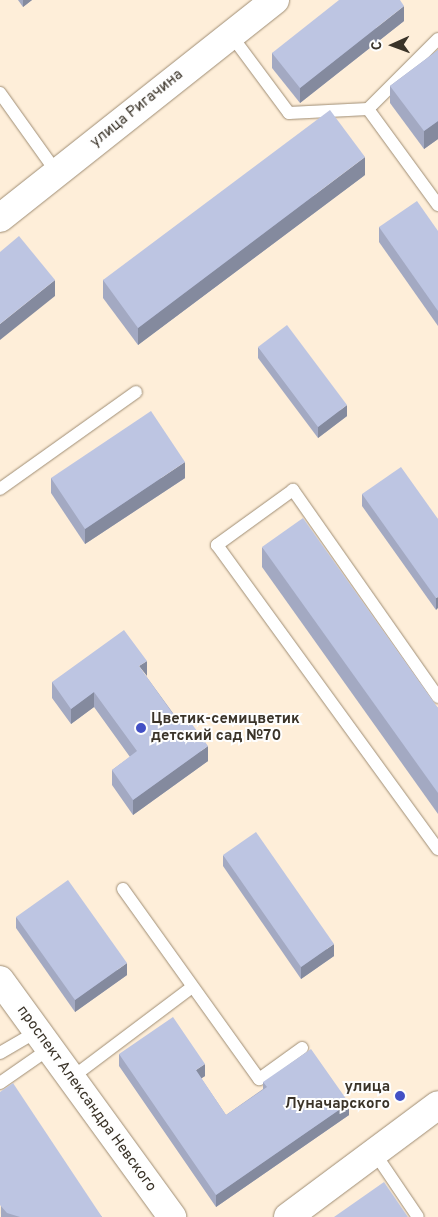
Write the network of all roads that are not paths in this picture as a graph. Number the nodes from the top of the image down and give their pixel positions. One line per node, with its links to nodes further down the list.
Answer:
1 (275, 0): 2 (main road, улица Ригачина)
2 (231, 35): 5 (lane); 6 (main road, улица Ригачина)
3 (438, 39): 5 (lane)
4 (0, 93): 6 (lane)
5 (368, 109): 7 (lane)
6 (57, 173): 8 (main road, улица Ригачина)
7 (438, 204)
8 (0, 218)
9 (136, 392): 10 (lane)
10 (0, 489)
11 (438, 697): 12 (lane)
12 (438, 849)
13 (123, 890): 15 (lane)
14 (0, 980): 16 (main road, проспект Александра Невского)
15 (192, 987): 17 (lane); 19 (lane)
16 (43, 1040): 18 (lane); 19 (main road, проспект Александра Невского); 20 (lane)
17 (302, 1048)
18 (0, 1053)
19 (70, 1078): 23 (main road, проспект Александра Невского)
20 (0, 1083)
21 (438, 1105): 22 (main road)
22 (374, 1152): 24 (main road); 25 (lane)
23 (172, 1217)
24 (288, 1217)
25 (418, 1217)

